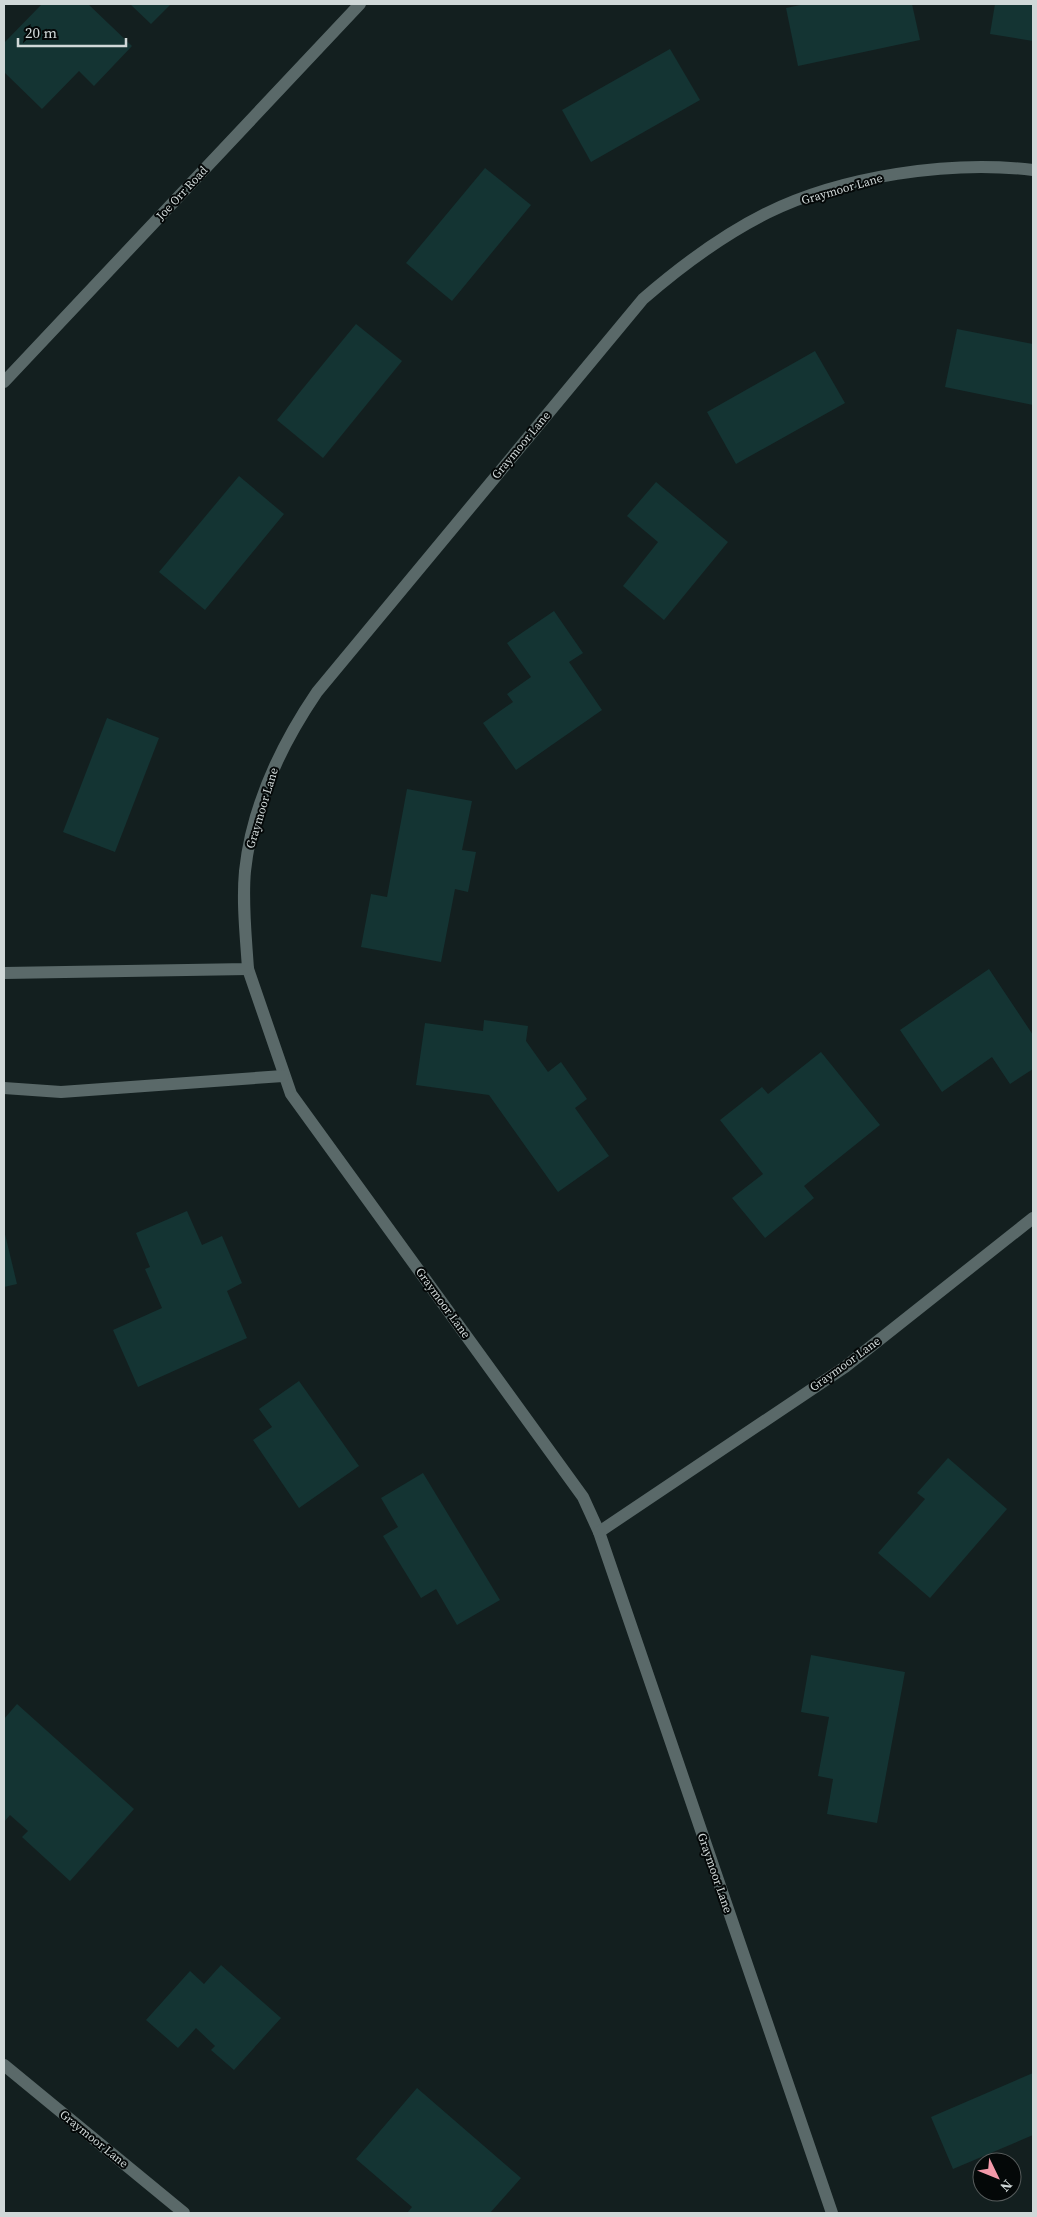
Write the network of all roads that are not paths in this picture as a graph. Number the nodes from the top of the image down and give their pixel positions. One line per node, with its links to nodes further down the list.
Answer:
1 (360, 4): 3 (street, Joe Orr Road)
2 (1033, 170): 4 (street, Graymoor Lane)
3 (4, 382)
4 (248, 969): 5 (street); 6 (street, Graymoor Lane)
5 (4, 973)
6 (283, 1076): 7 (street); 9 (street, Graymoor Lane)
7 (4, 1088)
8 (1033, 1218): 9 (street, Graymoor Lane)
9 (599, 1532): 12 (street, Graymoor Lane)
10 (4, 2065): 11 (street, Graymoor Lane)
11 (184, 2213)
12 (832, 2213)

